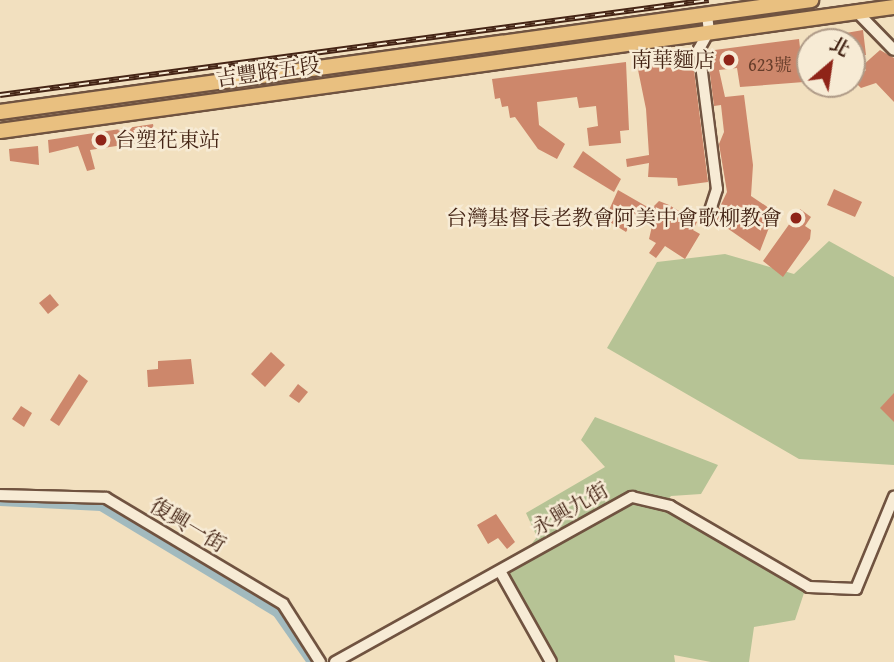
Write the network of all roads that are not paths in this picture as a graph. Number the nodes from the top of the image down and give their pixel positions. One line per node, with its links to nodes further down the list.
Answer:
1 (811, 0): 4 (main road, 吉豐路五段)
2 (894, 6): 3 (main road, 吉豐路五段)
3 (856, 12): 5 (main road, 吉豐路五段); 6 (street)
4 (707, 15): 5 (street); 7 (main road, 吉豐路五段)
5 (709, 31): 8 (main road, 吉豐路五段); 9 (street)
6 (894, 50)
7 (0, 112)
8 (0, 131)
9 (709, 213)
10 (0, 495): 13 (street, 復興一街)
11 (894, 496): 12 (street, 永興九街)
12 (500, 572): 14 (street, 永興九街); 15 (street)
13 (320, 662)
14 (335, 662)
15 (551, 662)

